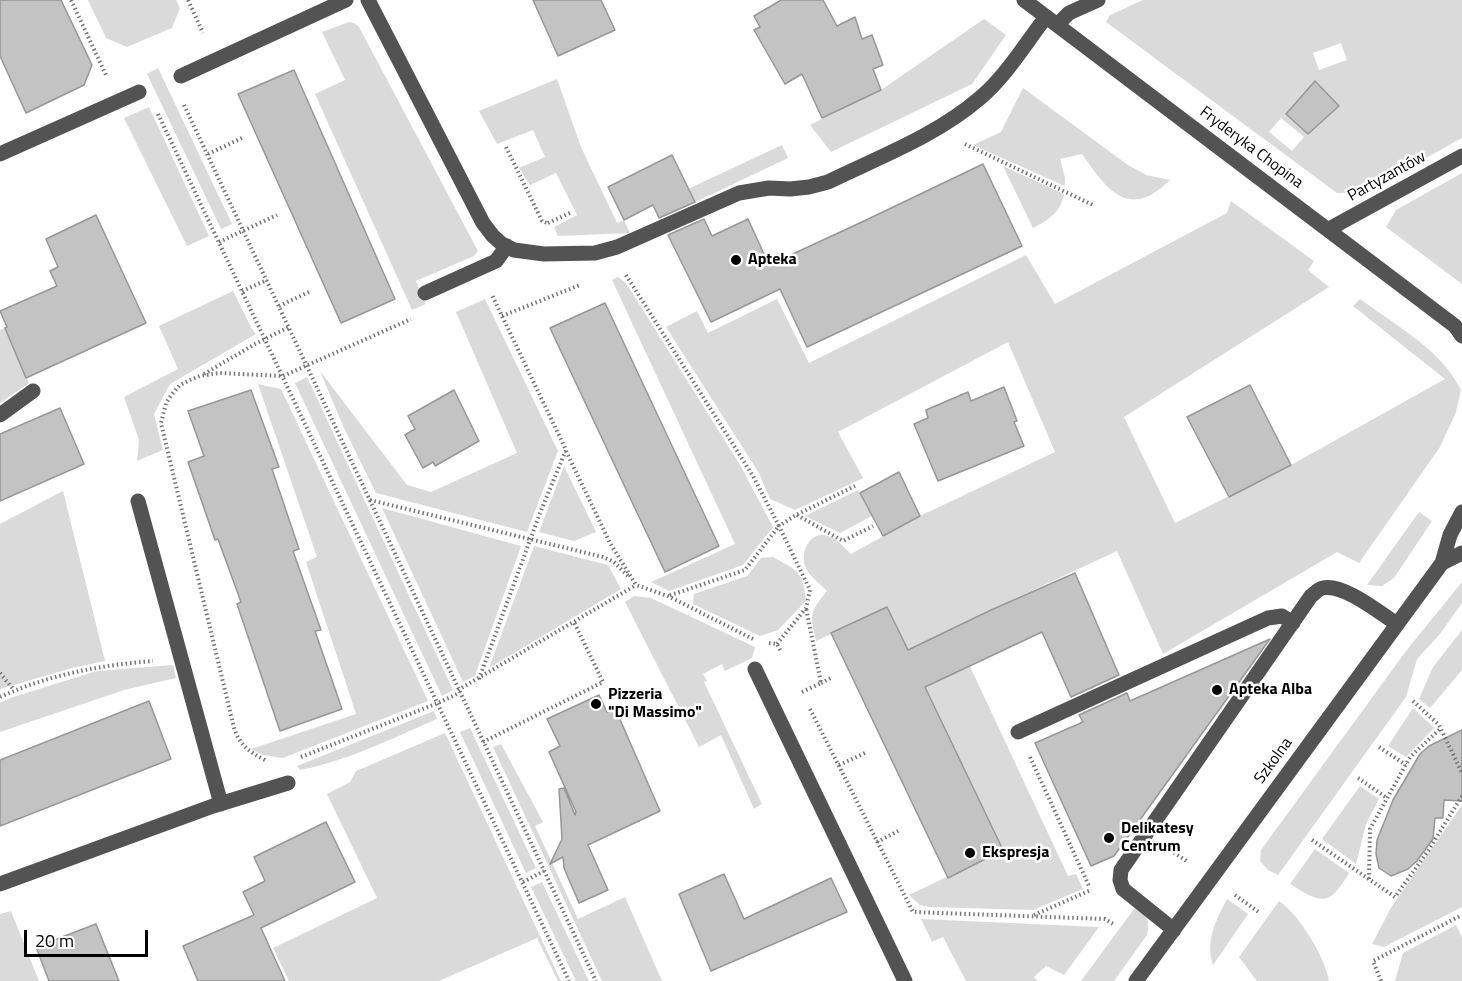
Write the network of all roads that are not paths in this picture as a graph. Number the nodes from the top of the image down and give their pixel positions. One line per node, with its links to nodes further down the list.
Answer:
1 (346, 0): 6 (street)
2 (368, 0): 11 (street)
3 (1024, 0): 5 (street, Fryderyka Chopina)
4 (1098, 0): 5 (street)
5 (1051, 21): 10 (street, Fryderyka Chopina); 11 (street)
6 (181, 76)
7 (139, 92): 8 (street)
8 (0, 153)
9 (1462, 156): 10 (street, Partyzantów)
10 (1329, 229): 13 (street, Fryderyka Chopina)
11 (507, 246): 12 (street)
12 (425, 293)
13 (1460, 330)
14 (33, 391): 15 (street)
15 (0, 415)
16 (138, 501): 25 (street)
17 (1462, 512): 19 (street)
18 (1462, 553): 19 (street)
19 (1442, 563): 21 (street, Szkolna)
20 (1293, 623): 21 (street); 23 (street); 27 (street)
21 (1397, 624): 27 (street, Szkolna)
22 (755, 669): 28 (street)
23 (1018, 732)
24 (288, 783): 25 (street)
25 (221, 804): 26 (street)
26 (0, 885)
27 (1173, 930): 29 (street, Szkolna)
28 (905, 981)
29 (1136, 981)

